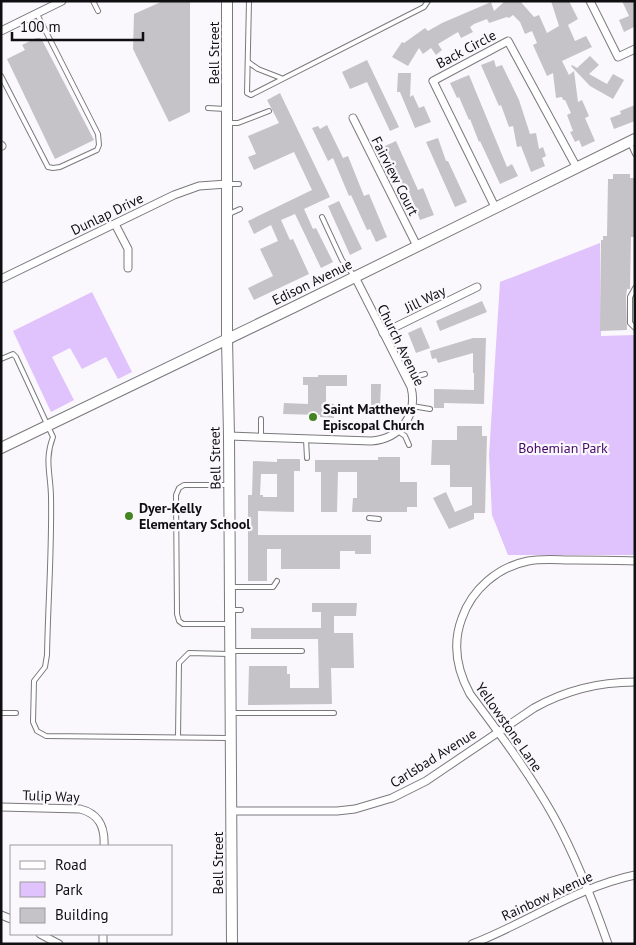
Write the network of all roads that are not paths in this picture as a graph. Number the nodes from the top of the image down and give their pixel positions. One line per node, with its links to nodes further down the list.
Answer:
1 (62, 1): 8 (street)
2 (93, 1): 7 (lane)
3 (228, 1): 15 (street, Bell Street)
4 (249, 1): 11 (lane)
5 (428, 1): 13 (lane)
6 (590, 1): 10 (street)
7 (98, 11)
8 (37, 14): 9 (street); 12 (lane)
9 (1, 31)
10 (635, 49)
11 (248, 62): 13 (lane); 13 (lane)
12 (1, 76)
13 (281, 78)
14 (208, 108): 15 (lane)
15 (228, 109): 18 (street, Bell Street)
16 (269, 111): 18 (lane)
17 (353, 118): 29 (street, Fairview Court)
18 (228, 124): 22 (street, Bell Street)
19 (632, 140): 20 (lane); 21 (street, Edison Avenue)
20 (635, 154)
21 (577, 168): 24 (street, Edison Avenue); 24 (street, Back Circle)
22 (227, 184): 23 (lane); 26 (street, Bell Street); 28 (street, Dunlap Drive)
23 (239, 184)
24 (495, 207): 29 (street, Edison Avenue)
25 (240, 209): 26 (lane)
26 (227, 215): 37 (street, Bell Street)
27 (322, 217): 31 (lane)
28 (115, 224): 30 (street); 32 (street, Dunlap Drive)
29 (417, 246): 31 (street, Edison Avenue)
30 (128, 268)
31 (354, 277): 36 (street, Church Avenue); 37 (street, Edison Avenue)
32 (1, 279)
33 (477, 287): 36 (street, Jill Way)
34 (635, 288): 35 (lane)
35 (635, 328)
36 (383, 333): 40 (street, Church Avenue)
37 (227, 339): 44 (street, Edison Avenue); 46 (street, Bell Street)
38 (1, 359): 44 (lane)
39 (425, 374): 40 (lane)
40 (407, 379): 41 (street, Church Avenue)
41 (412, 406): 42 (lane); 45 (street, Church Avenue)
42 (430, 409)
43 (261, 419): 47 (lane)
44 (48, 426): 50 (street, Edison Avenue); 67 (lane)
45 (398, 431): 48 (street); 49 (lane)
46 (229, 436): 47 (street); 52 (street, Bell Street)
47 (261, 438): 48 (street)
48 (306, 439): 51 (lane)
49 (409, 444)
50 (1, 448)
51 (307, 458)
52 (230, 485): 57 (street, Bell Street); 58 (lane)
53 (369, 518): 54 (lane)
54 (379, 519)
55 (635, 561): 66 (street, Yellowstone Lane)
56 (277, 581): 57 (lane)
57 (230, 587): 58 (street, Bell Street)
58 (230, 624): 60 (street, Bell Street)
59 (302, 651): 60 (lane)
60 (231, 652): 64 (street, Bell Street); 67 (lane)
61 (635, 682): 66 (street, Carlsbad Avenue)
62 (1, 713): 63 (lane)
63 (16, 713)
64 (231, 714): 65 (lane); 68 (street, Bell Street)
65 (334, 714)
66 (497, 732): 70 (street, Carlsbad Avenue); 73 (street, Yellowstone Lane)
67 (178, 737): 68 (lane)
68 (231, 738): 70 (street, Bell Street)
69 (1, 807): 71 (street, Tulip Way)
70 (232, 811): 77 (street, Bell Street)
71 (104, 845)
72 (635, 875): 73 (street, Rainbow Avenue)
73 (587, 890): 75 (street, Rainbow Avenue); 78 (street, Yellowstone Lane)
74 (42, 935): 76 (street)
75 (474, 943)
76 (59, 944)
77 (232, 944)
78 (608, 944)

